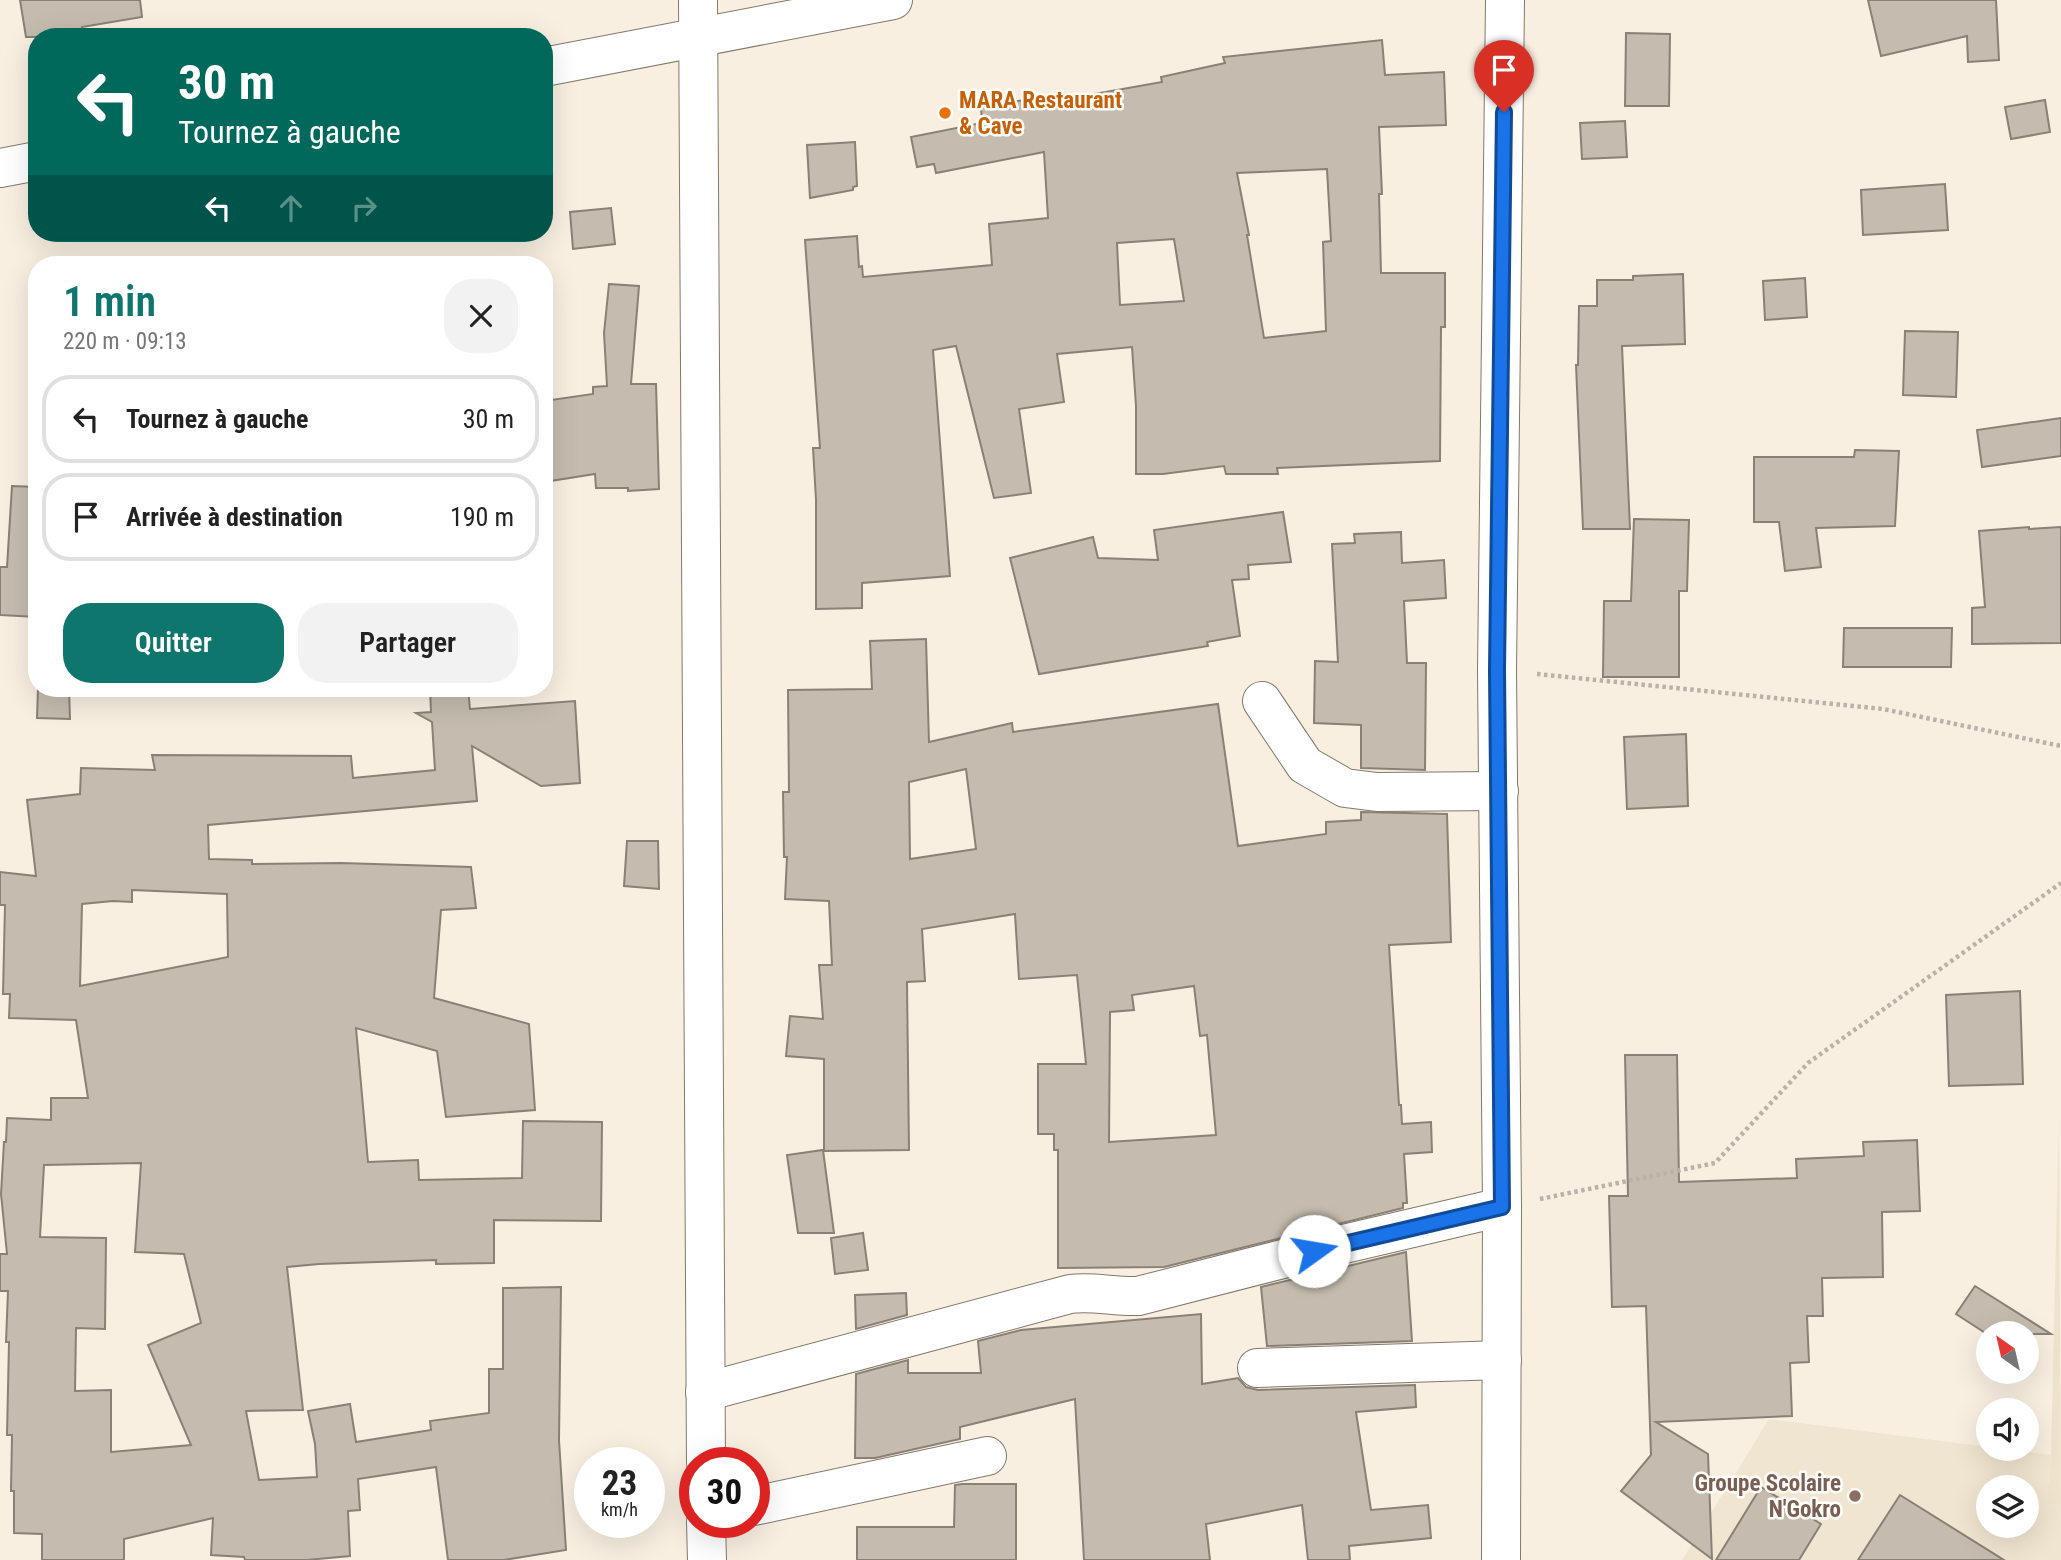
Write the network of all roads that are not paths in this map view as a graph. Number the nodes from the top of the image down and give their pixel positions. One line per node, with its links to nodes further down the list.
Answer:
1 (698, 0): 4 (street)
2 (893, 0): 4 (street)
3 (1505, 0): 9 (street)
4 (699, 38): 5 (street); 13 (street)
5 (553, 65)
6 (28, 163): 7 (street)
7 (0, 168)
8 (1262, 701): 9 (street)
9 (1499, 791): 10 (street)
10 (1502, 1207): 11 (street); 13 (street)
11 (1502, 1360): 12 (street); 19 (street)
12 (1257, 1368)
13 (705, 1392): 14 (street)
14 (706, 1447)
15 (987, 1455): 16 (street)
16 (770, 1502)
17 (706, 1538): 18 (street)
18 (707, 1560)
19 (1501, 1560)

